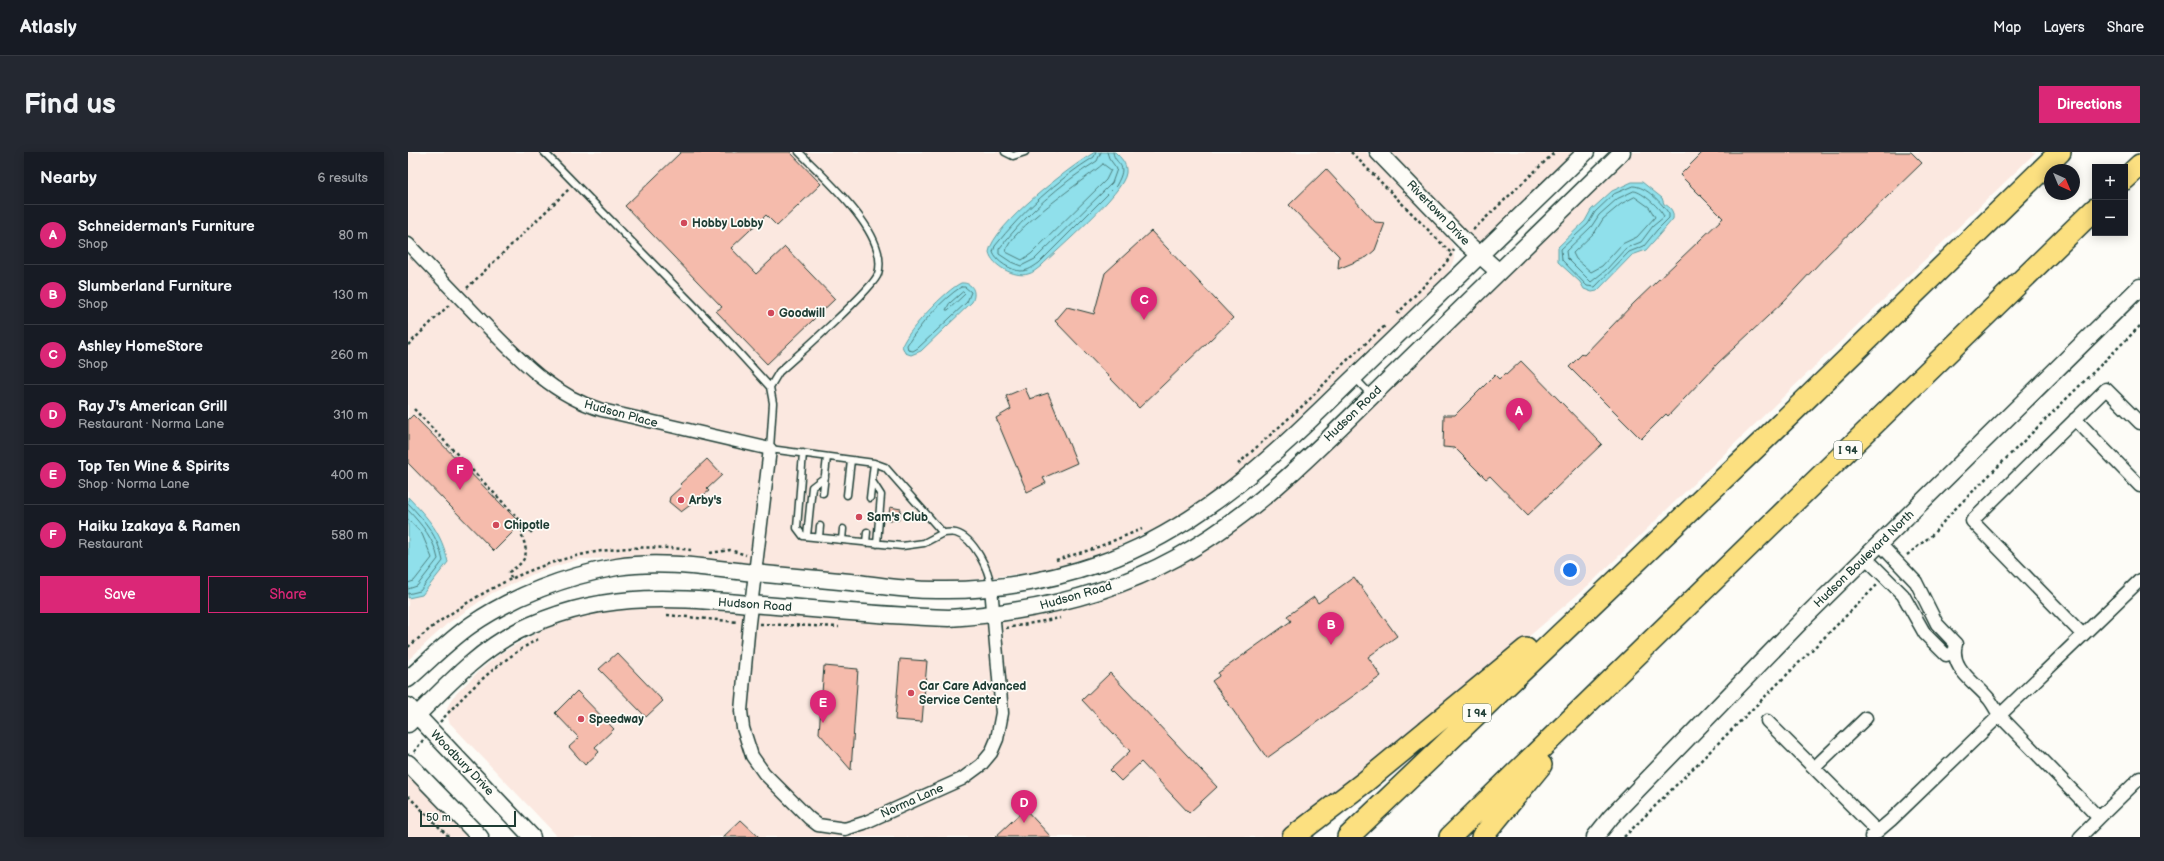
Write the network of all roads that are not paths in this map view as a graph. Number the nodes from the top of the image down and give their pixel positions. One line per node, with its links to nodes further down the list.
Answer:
1 (544, 152): 17 (lane)
2 (799, 152): 17 (lane)
3 (1006, 152): 4 (lane)
4 (1025, 152)
5 (1378, 152): 13 (street, Rivertown Drive)
6 (1586, 152): 13 (street, Hudson Road)
7 (1622, 152): 14 (street, Hudson Road)
8 (2060, 152): 46 (highway, I 94)
9 (2140, 165): 10 (highway)
10 (2128, 176)
11 (2092, 212): 54 (highway, I 94)
12 (408, 244): 21 (street, Hudson Place)
13 (1480, 255): 14 (street, Rivertown Drive); 16 (street, Hudson Road)
14 (1499, 272): 18 (street, Hudson Road)
15 (2140, 287): 41 (street, Hudson Boulevard North)
16 (1354, 377): 18 (lane); 45 (street, Hudson Road)
17 (770, 387): 21 (lane)
18 (1372, 396): 48 (street, Hudson Road)
19 (2075, 419): 20 (street); 28 (street); 51 (street)
20 (2140, 423)
21 (770, 449): 22 (lane); 43 (street)
22 (803, 453): 23 (lane); 36 (lane)
23 (827, 457): 24 (lane); 26 (lane)
24 (851, 460): 25 (lane); 30 (lane)
25 (874, 463): 27 (lane); 35 (lane)
26 (825, 477): 29 (lane); 36 (lane)
27 (872, 481): 31 (lane); 40 (lane)
28 (2140, 486)
29 (823, 493)
30 (847, 496)
31 (870, 498)
32 (820, 526): 37 (lane)
33 (843, 529): 38 (lane)
34 (867, 532): 39 (lane)
35 (943, 534): 40 (lane); 45 (lane)
36 (807, 536): 37 (lane)
37 (819, 537): 38 (lane)
38 (842, 540): 39 (lane)
39 (866, 543): 40 (lane)
40 (877, 544)
41 (1880, 544): 42 (street, Hudson Boulevard North); 49 (street)
42 (1866, 558): 50 (street); 70 (street, Hudson Boulevard North)
43 (755, 573): 45 (street, Hudson Road); 47 (street, Norma Lane); 53 (street, Hudson Road)
44 (2140, 580): 51 (street)
45 (991, 587): 48 (street, Norma Lane)
46 (1606, 591): 66 (highway); 67 (highway, I 94)
47 (751, 604): 48 (street, Hudson Road); 48 (street, Norma Lane); 55 (street, Hudson Road)
48 (993, 615)
49 (1937, 624): 50 (lane); 52 (street)
50 (1925, 634): 52 (street)
51 (2083, 635): 56 (street)
52 (1954, 653): 56 (street)
53 (408, 679)
54 (1602, 690): 68 (highway, I 94); 69 (highway)
55 (411, 715): 65 (street, Woodbury Drive)
56 (1999, 715): 62 (street); 63 (street)
57 (1866, 718): 60 (street)
58 (1767, 721): 60 (street)
59 (408, 763): 64 (street)
60 (1814, 768): 63 (street)
61 (2140, 778): 62 (street)
62 (2099, 818): 71 (street)
63 (1874, 834)
64 (480, 837)
65 (532, 837)
66 (1294, 837)
67 (1348, 837)
68 (1450, 837)
69 (1482, 837)
70 (1595, 837)
71 (2080, 837)

